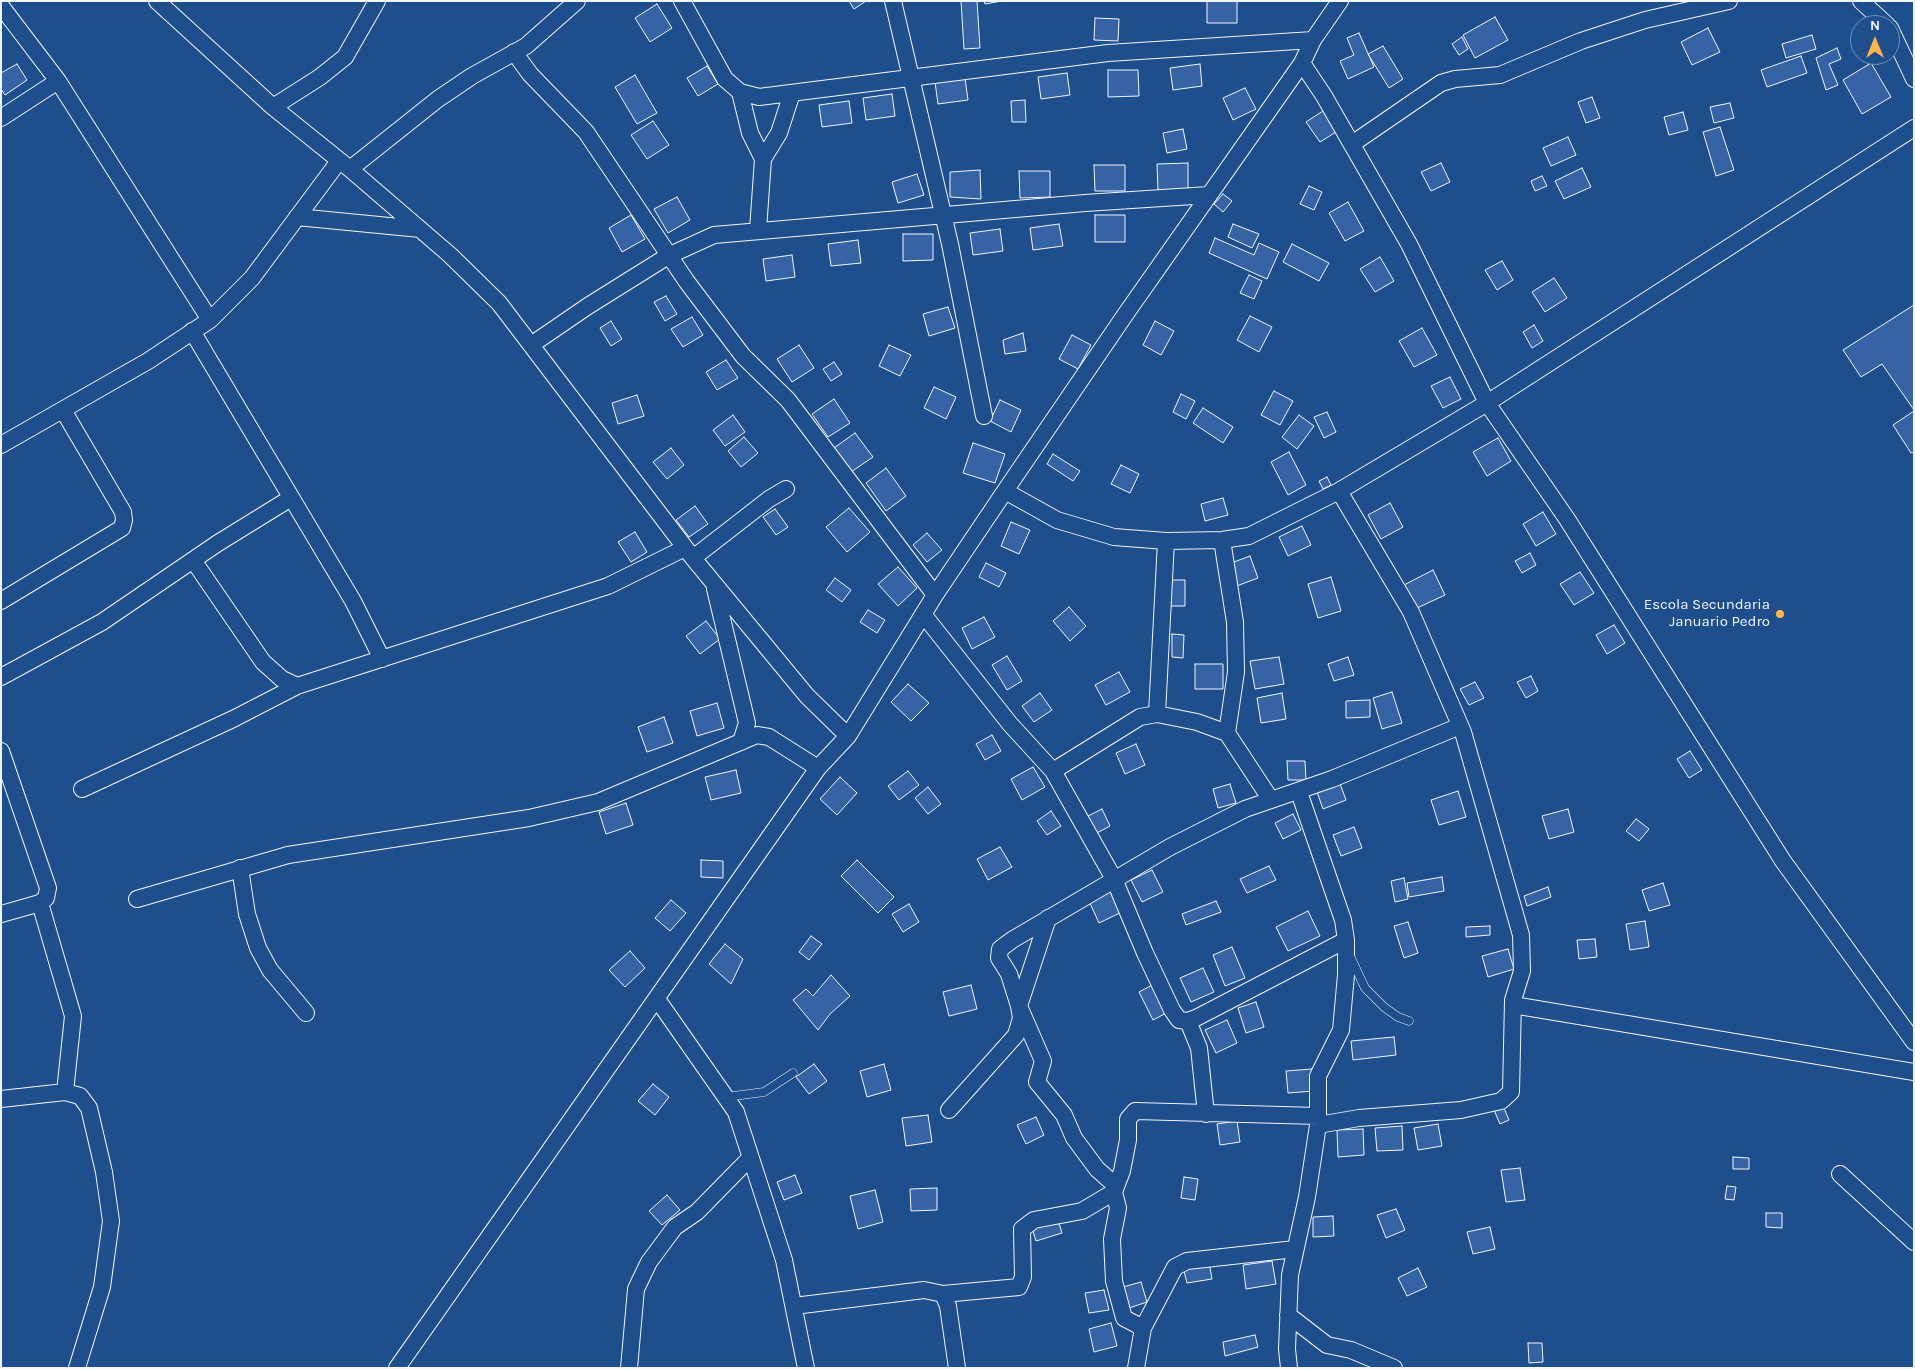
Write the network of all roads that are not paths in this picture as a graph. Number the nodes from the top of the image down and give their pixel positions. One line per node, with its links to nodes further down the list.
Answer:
1 (157, 1): 20 (street)
2 (377, 1): 20 (street)
3 (576, 1): 13 (street)
4 (682, 1): 18 (street)
5 (892, 1): 15 (street)
6 (1340, 1): 11 (street)
7 (1729, 1): 23 (street)
8 (1861, 1): 10 (street)
9 (1, 6): 17 (street)
10 (1876, 15)
11 (1313, 40): 14 (street); 15 (street)
12 (1900, 49): 16 (street)
13 (514, 52): 25 (street); 31 (street)
14 (1302, 63): 23 (street); 26 (street)
15 (912, 79): 19 (street); 27 (street)
16 (1914, 79)
17 (58, 81): 21 (street); 32 (street)
18 (740, 92): 19 (street); 24 (street)
19 (792, 93): 24 (street)
20 (273, 107): 25 (street)
21 (1, 118)
22 (1914, 128): 35 (street)
23 (1352, 144): 35 (street)
24 (763, 158): 30 (street)
25 (345, 165): 28 (street); 29 (street)
26 (1209, 195): 27 (street); 40 (street)
27 (943, 215): 30 (street); 37 (street)
28 (297, 217): 29 (street); 32 (street)
29 (420, 229): 34 (street)
30 (758, 230): 31 (street)
31 (668, 256): 34 (street); 48 (street)
32 (210, 320): 33 (street)
33 (192, 331): 36 (street); 42 (street)
34 (531, 345): 45 (street)
35 (1487, 404): 41 (street); 78 (street)
36 (64, 410): 38 (street); 49 (street)
37 (984, 416)
38 (1, 445)
39 (786, 489): 45 (street)
40 (1004, 491): 44 (street); 48 (street)
41 (1339, 491): 43 (street); 55 (street)
42 (291, 498): 46 (street); 51 (street)
43 (1222, 540): 44 (street); 56 (street)
44 (1166, 541): 54 (street)
45 (689, 553): 47 (street); 51 (street)
46 (193, 560): 52 (street); 53 (street)
47 (712, 582): 57 (street); 58 (street)
48 (935, 595): 50 (street)
49 (1, 601)
50 (923, 614): 57 (street); 61 (street)
51 (382, 660): 53 (street)
52 (1, 677)
53 (297, 686): 62 (street)
54 (1157, 714): 56 (street); 61 (street)
55 (1460, 726): 63 (street); 73 (street)
56 (1227, 733): 64 (street)
57 (848, 736): 60 (street)
58 (741, 742): 60 (street); 65 (street)
59 (1, 751): 68 (street)
60 (818, 768): 72 (street)
61 (1053, 771): 66 (street)
62 (82, 790)
63 (1299, 792): 64 (street); 71 (street)
64 (1271, 800): 66 (street)
65 (240, 868): 67 (street); 75 (street)
66 (1114, 879): 70 (street); 76 (street)
67 (136, 899)
68 (40, 903): 69 (street); 81 (street)
69 (1, 914)
70 (1048, 918): 74 (street); 74 (street)
71 (1346, 944): 76 (street); 77 (lane); 86 (street)
72 (657, 999): 82 (street); 97 (street)
73 (1513, 1004): 79 (street); 86 (street)
74 (1019, 1006): 84 (street); 89 (street)
75 (306, 1013)
76 (1188, 1021): 85 (street)
77 (1410, 1021)
78 (1914, 1042)
79 (1914, 1072)
80 (793, 1073): 82 (lane)
81 (66, 1092): 83 (street); 96 (street)
82 (726, 1096): 87 (street)
83 (1, 1099)
84 (949, 1110)
85 (1206, 1114): 86 (street); 89 (street)
86 (1318, 1120): 91 (street)
87 (750, 1158): 93 (street); 98 (street)
88 (1840, 1174): 90 (street)
89 (1115, 1189): 92 (street); 95 (street)
90 (1914, 1242)
91 (1296, 1249): 94 (street); 95 (street)
92 (943, 1294): 93 (street); 100 (street)
93 (794, 1306): 99 (street)
94 (1288, 1315): 102 (street); 103 (street)
95 (1143, 1328): 101 (street)
96 (77, 1368)
97 (397, 1368)
98 (629, 1368)
99 (806, 1368)
100 (957, 1368)
101 (1136, 1368)
102 (1289, 1368)
103 (1394, 1368)

